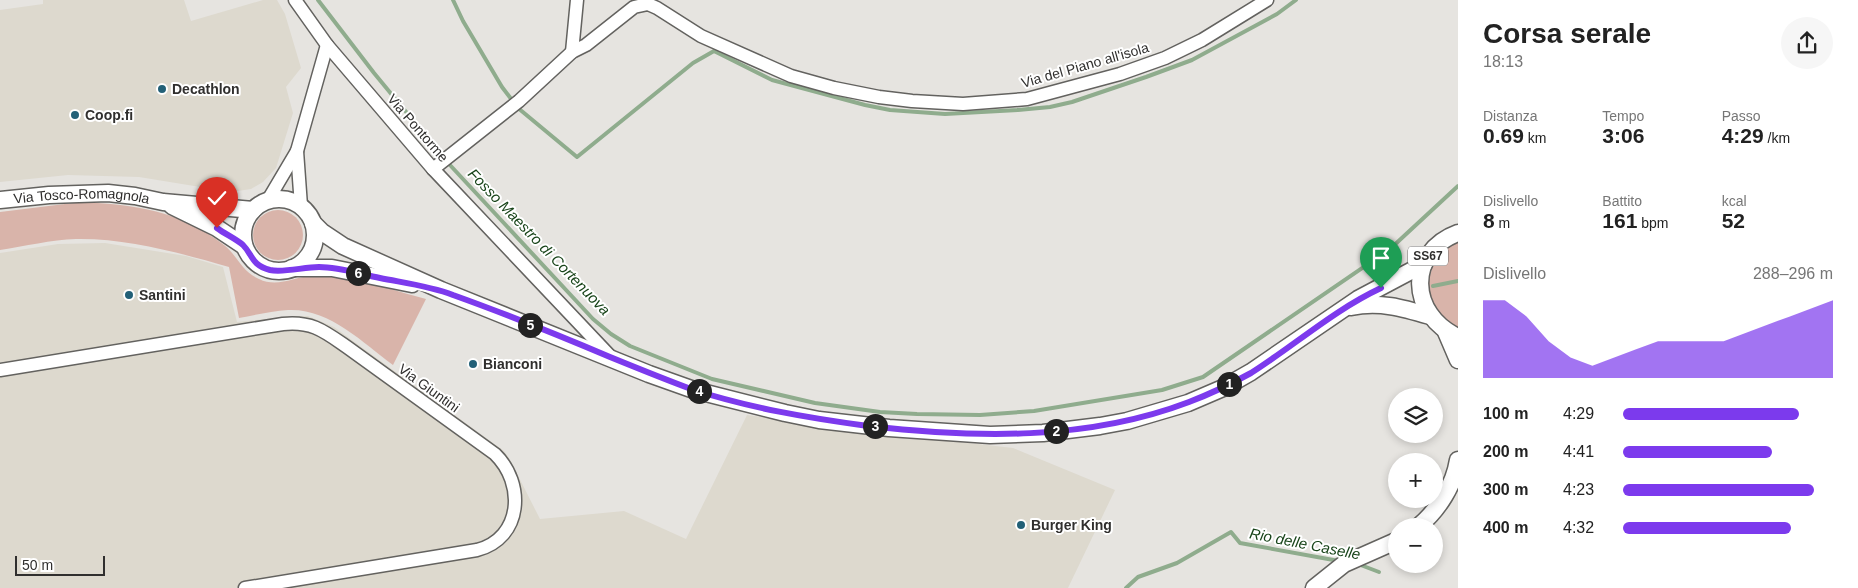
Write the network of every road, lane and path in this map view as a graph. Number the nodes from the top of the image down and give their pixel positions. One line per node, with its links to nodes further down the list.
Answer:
1 (295, 0): 5 (street, Via Pontorme)
2 (578, 0): 6 (street)
3 (1267, 0): 4 (street, Via del Piano all'isola)
4 (635, 4): 6 (street, Via del Piano all'isola)
5 (327, 45): 7 (street); 8 (street, Via Pontorme)
6 (572, 52): 8 (street, Via del Piano all'isola)
7 (296, 151): 10 (street); 12 (street)
8 (441, 162): 23 (street, Via Pontorme)
9 (0, 200): 11 (main road, Via Tosco-Romagnola)
10 (268, 200): 12 (main road); 13 (main road)
11 (163, 202): 13 (main road); 16 (main road)
12 (301, 206): 14 (main road)
13 (253, 210): 16 (main road)
14 (313, 223): 18 (main road); 19 (main road)
15 (1458, 233): 17 (main road, SS67)
16 (244, 246): 18 (main road)
17 (1424, 264): 20 (main road, SS67); 21 (main road, SS67)
18 (292, 268): 19 (main road)
19 (441, 290): 23 (main road)
20 (1341, 310): 21 (main road, SS67); 23 (main road, SS67)
21 (1430, 316): 22 (main road, SS67)
22 (1452, 334): 24 (main road)
23 (610, 356)
24 (1458, 360)
25 (0, 370): 30 (street, Via Giuntini)
26 (1458, 460): 27 (main road)
27 (1457, 464): 28 (main road)
28 (1427, 518)
29 (1388, 545): 31 (main road)
30 (245, 588)
31 (1314, 588)

